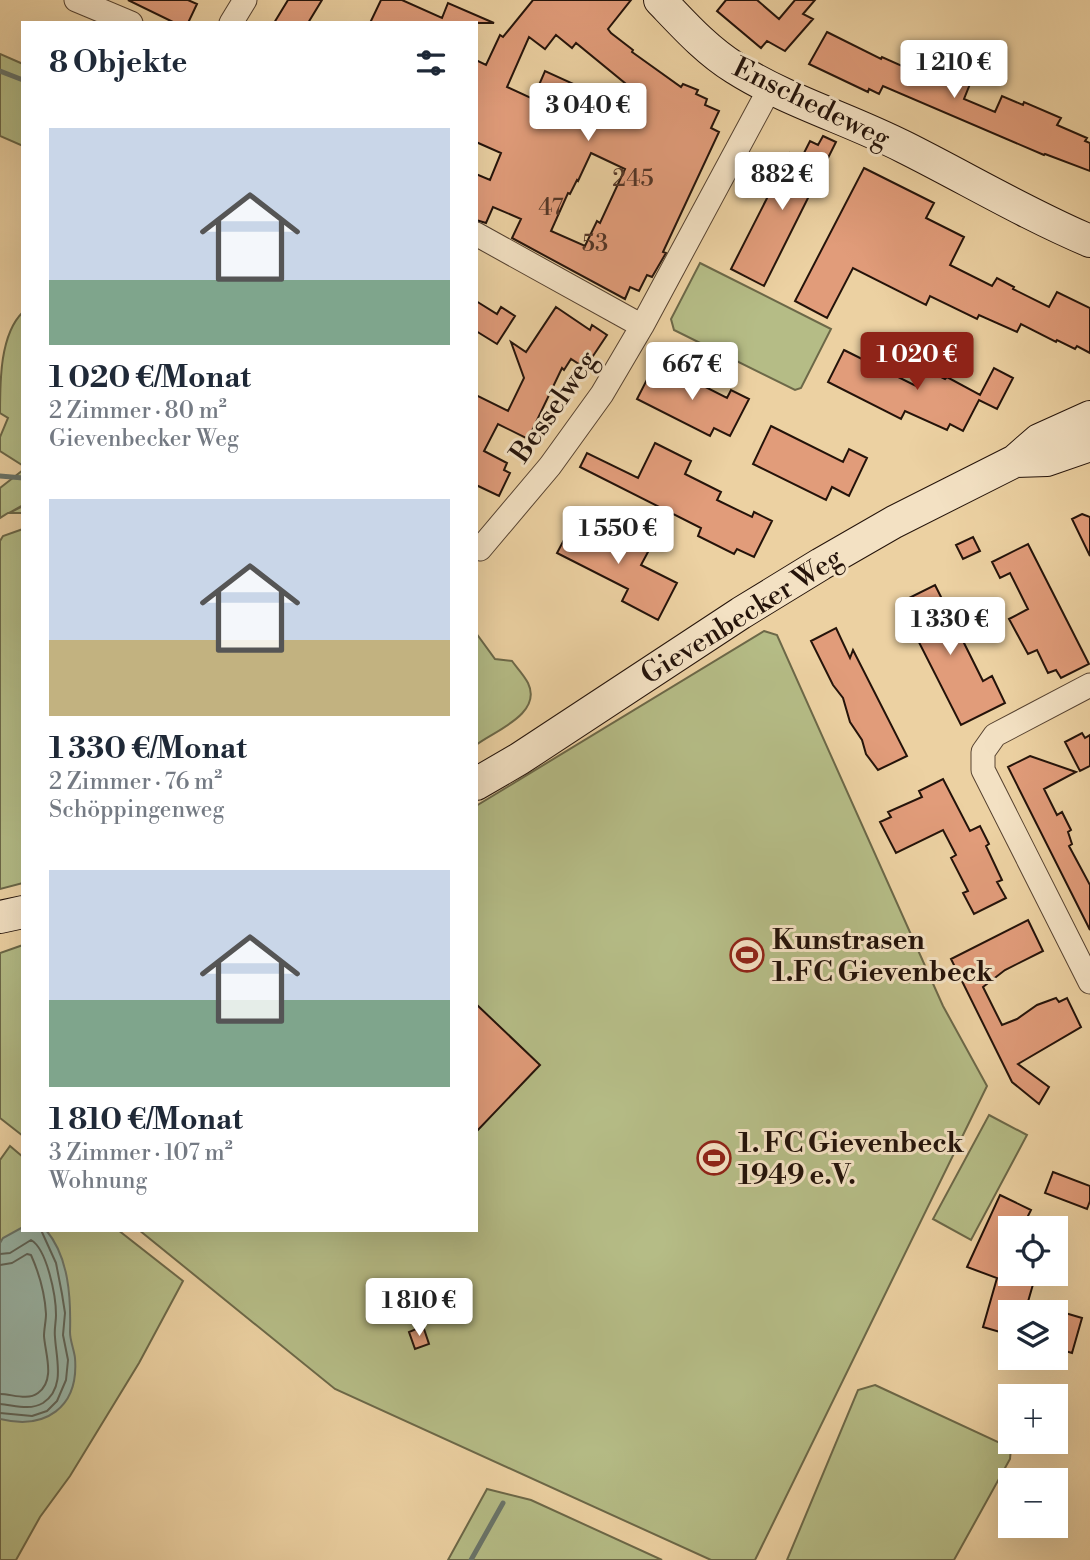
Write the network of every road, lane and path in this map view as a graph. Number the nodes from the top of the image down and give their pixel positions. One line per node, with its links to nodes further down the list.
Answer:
1 (76, 0): 4 (street)
2 (246, 0): 5 (street)
3 (660, 0): 6 (main road, Enschedeweg)
4 (126, 21)
5 (232, 21)
6 (770, 88): 8 (main road, Enschedeweg); 9 (street, Besselweg)
7 (478, 235): 9 (street)
8 (1090, 242)
9 (642, 326): 13 (street, Besselweg)
10 (1090, 417): 12 (main road, Gievenbecker Weg)
11 (1090, 445): 12 (main road, Gievenbecker Weg)
12 (1014, 461): 15 (main road, Gievenbecker Weg)
13 (480, 549)
14 (1090, 685): 18 (street)
15 (478, 783)
16 (21, 912): 17 (main road)
17 (0, 917)
18 (1090, 982)

